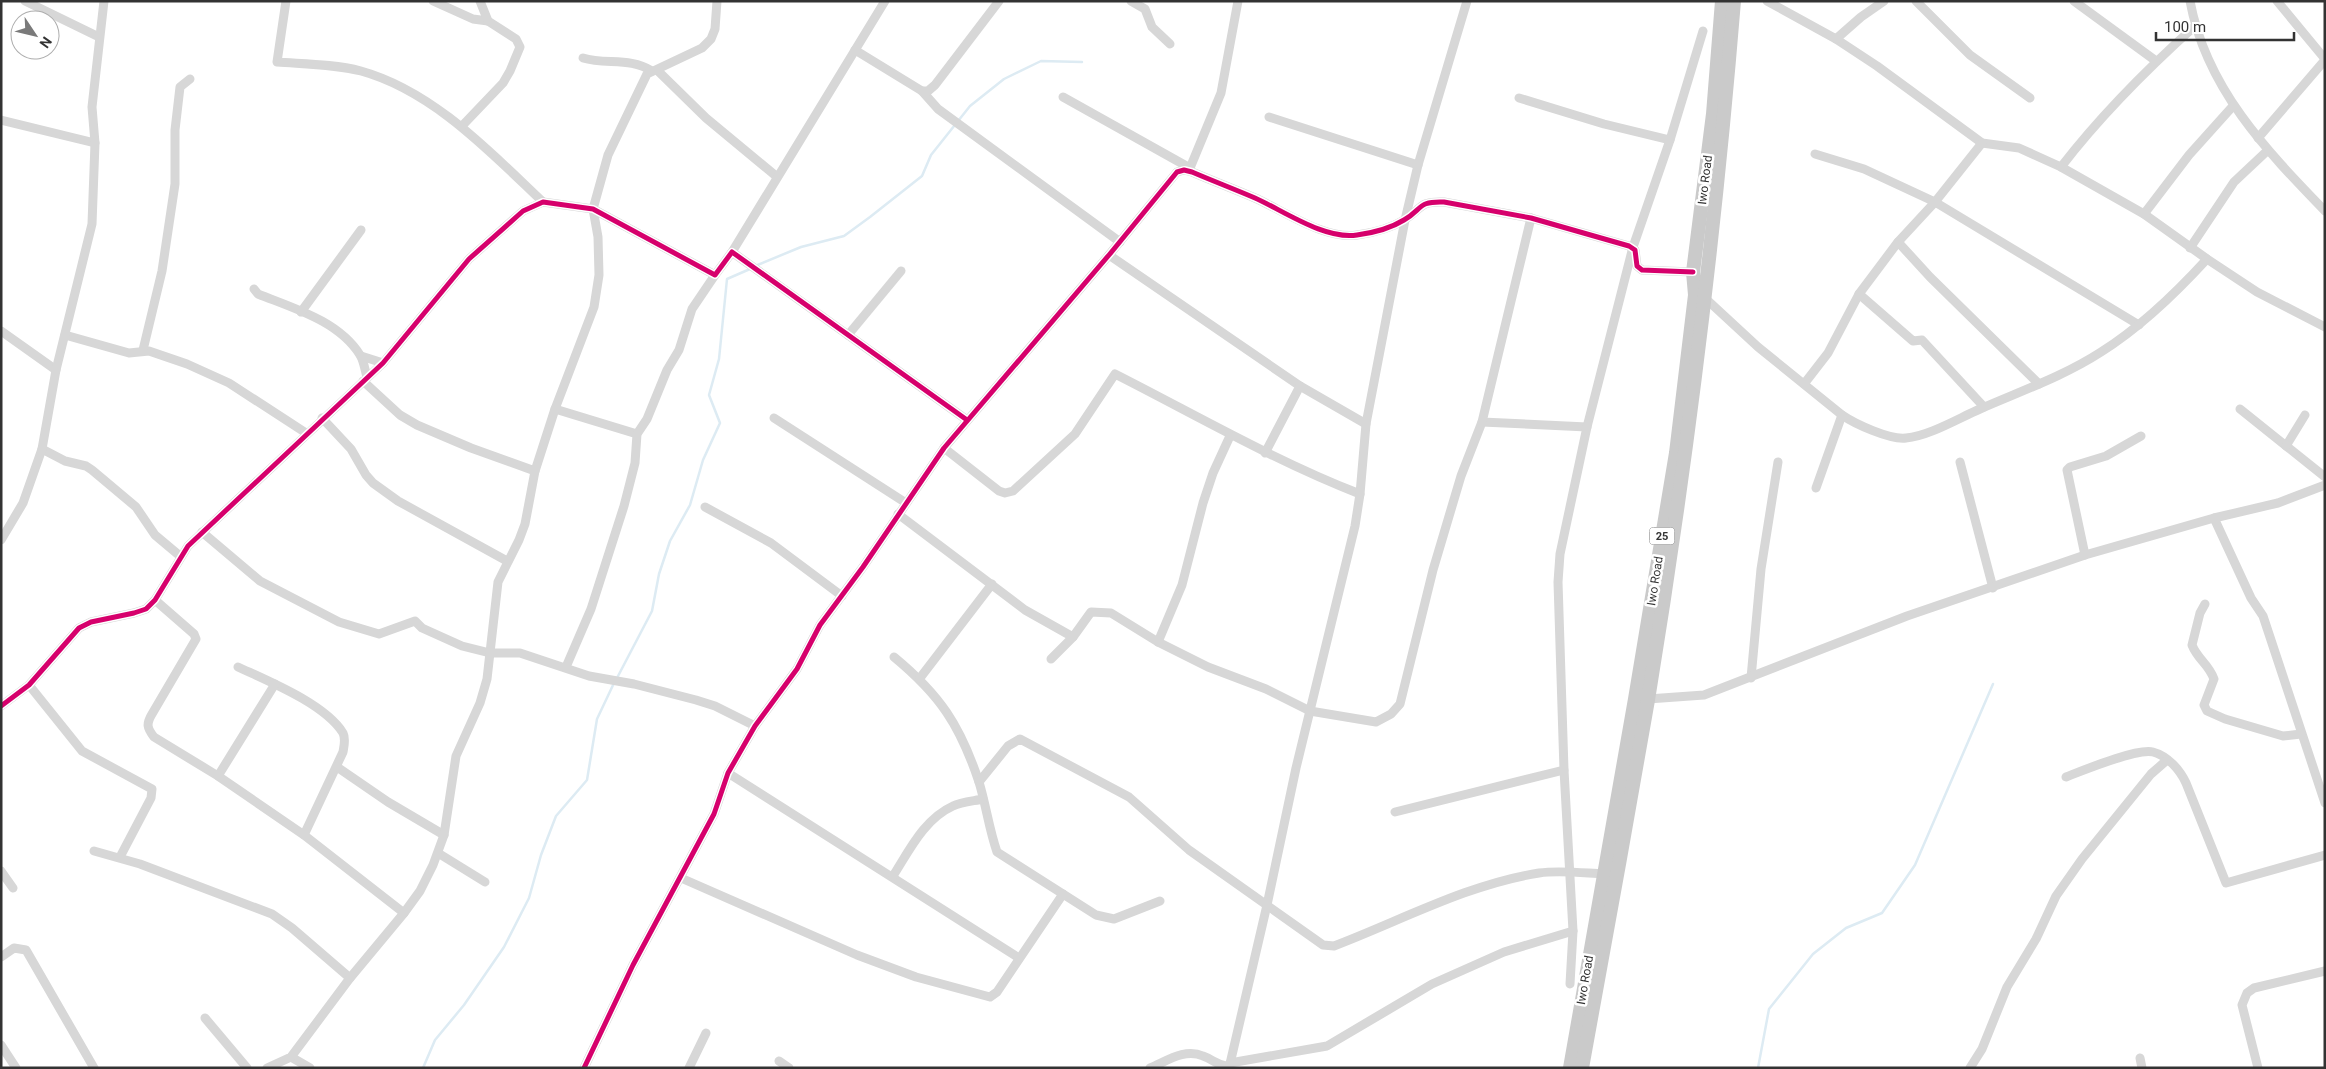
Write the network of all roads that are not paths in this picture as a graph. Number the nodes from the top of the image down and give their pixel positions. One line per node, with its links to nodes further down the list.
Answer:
1 (25, 1): 23 (street)
2 (104, 1): 23 (street)
3 (286, 1): 39 (street)
4 (433, 1): 20 (street)
5 (480, 1): 20 (street)
6 (717, 1): 30 (street)
7 (885, 1): 26 (street)
8 (999, 1): 32 (street)
9 (1130, 1): 25 (street)
10 (1238, 1): 48 (street)
11 (1467, 1): 46 (street)
12 (1722, 1): 66 (main road, Iwo Road / 25)
13 (1734, 1): 70 (main road, Iwo Road)
14 (1884, 1): 24 (street)
15 (1916, 1): 35 (street)
16 (2074, 1): 29 (street)
17 (2190, 1): 21 (street)
18 (2277, 1): 28 (street)
19 (1770, 2): 24 (street)
20 (488, 21): 39 (street)
21 (2195, 26): 29 (street); 36 (street)
22 (1703, 31): 41 (street)
23 (99, 37): 42 (street)
24 (1836, 39): 43 (street)
25 (1170, 44)
26 (855, 50): 32 (street); 49 (street)
27 (583, 58): 30 (street)
28 (2325, 60): 40 (street)
29 (2156, 61): 47 (street)
30 (655, 71): 49 (street); 52 (street)
31 (190, 80): 77 (street)
32 (922, 91): 58 (street)
33 (1063, 97): 48 (street)
34 (1519, 98): 41 (street)
35 (2030, 98)
36 (2233, 106): 40 (street); 54 (street)
37 (1269, 118): 46 (street)
38 (1, 120): 42 (street)
39 (462, 126): 50 (street)
40 (2258, 138): 44 (street)
41 (1670, 140): 60 (street)
42 (95, 142): 75 (street)
43 (1982, 143): 47 (street); 51 (street)
44 (2267, 151): 53 (street); 61 (street)
45 (1815, 154): 51 (street)
46 (1418, 165): 56 (street)
47 (2061, 167): 54 (street)
48 (1187, 169): 56 (street); 58 (street)
49 (776, 176): 62 (street)
50 (543, 202): 52 (street); 79 (street)
51 (1935, 202): 59 (street); 72 (street)
52 (593, 209): 67 (street); 86 (street)
53 (2325, 212)
54 (2144, 214): 61 (street)
55 (1531, 218): 56 (street); 60 (street); 93 (street)
56 (1405, 220): 94 (street)
57 (361, 230): 71 (street)
58 (1120, 242): 63 (street)
59 (1898, 242): 69 (street); 83 (street)
60 (1633, 247): 66 (street); 95 (street)
61 (2190, 248): 64 (street)
62 (732, 252): 67 (street); 76 (street)
63 (1109, 255): 84 (street); 92 (street)
64 (2207, 259): 72 (street); 73 (street)
65 (901, 271): 76 (street)
66 (1694, 272): 104 (main road, Iwo Road / 25)
67 (715, 275): 97 (street)
68 (254, 289): 71 (street)
69 (1858, 294): 82 (street); 85 (street)
70 (1705, 298): 82 (street); 104 (main road, Iwo Road)
71 (301, 312): 78 (street)
72 (2139, 325): 83 (street)
73 (2325, 328)
74 (1, 331): 80 (street)
75 (66, 335): 77 (street); 80 (street)
76 (848, 335): 92 (street)
77 (143, 350): 96 (street)
78 (361, 356): 79 (street); 81 (street)
79 (383, 363): 81 (street)
80 (56, 370): 102 (street)
81 (365, 379): 90 (street); 107 (street)
82 (1804, 384): 89 (street)
83 (2039, 384): 85 (street)
84 (1300, 386): 94 (street); 103 (street)
85 (1984, 407): 89 (street)
86 (555, 409): 97 (street); 107 (street)
87 (2240, 409): 100 (street)
88 (2306, 414): 100 (street)
89 (1842, 415): 110 (street)
90 (322, 418): 96 (street); 120 (street)
91 (774, 418): 112 (street)
92 (967, 420): 101 (street)
93 (1482, 422): 95 (street); 139 (street)
94 (1366, 424): 111 (street)
95 (1587, 427): 144 (street)
96 (306, 434): 116 (street)
97 (637, 434): 131 (street)
98 (1230, 436): 101 (street); 103 (street); 127 (street)
99 (2141, 436): 118 (street)
100 (2286, 446): 108 (street)
101 (944, 448): 112 (street)
102 (42, 449): 117 (street); 119 (street)
103 (1265, 452): 111 (street)
104 (1680, 452): 137 (main road, Iwo Road); 160 (main road, Iwo Road / 25)
105 (1778, 462): 134 (street)
106 (1960, 462): 122 (street)
107 (535, 471): 120 (street)
108 (2325, 477)
109 (2325, 485): 115 (street)
110 (1816, 488)
111 (1360, 494): 139 (street)
112 (906, 503): 114 (street)
113 (705, 506): 123 (street)
114 (898, 514): 121 (street); 123 (street)
115 (2214, 518): 118 (street); 141 (street)
116 (202, 532): 119 (street); 128 (street)
117 (1, 540)
118 (2085, 555): 122 (street)
119 (180, 556): 124 (street)
120 (507, 561): 128 (street)
121 (992, 584): 126 (street); 133 (street)
122 (1992, 588): 134 (street)
123 (842, 596): 140 (street)
124 (155, 600): 136 (street); 146 (street)
125 (2205, 604): 141 (street)
126 (1073, 638): 127 (street); 130 (street)
127 (1158, 642): 139 (street)
128 (490, 653): 131 (street); 153 (street)
129 (894, 658): 133 (street)
130 (1051, 659)
131 (566, 667): 140 (street)
132 (238, 668): 135 (street)
133 (920, 678): 148 (street)
134 (1751, 678): 137 (street)
135 (275, 684): 143 (street); 146 (street)
136 (29, 685): 138 (street); 157 (street)
137 (1648, 699): 191 (main road, Iwo Road)
138 (2, 705)
139 (1310, 711): 167 (street)
140 (755, 726): 145 (street)
141 (2301, 734): 150 (street)
142 (2167, 760): 147 (street); 156 (street); 192 (street)
143 (337, 767): 152 (street); 153 (street)
144 (1564, 770): 151 (street); 159 (street)
145 (728, 773): 161 (street); 162 (street)
146 (218, 776): 152 (street)
147 (2066, 777)
148 (979, 782): 149 (street); 167 (street)
149 (983, 799): 161 (street); 165 (street)
150 (2325, 803)
151 (1395, 812)
152 (304, 835): 168 (street)
153 (444, 835): 155 (street)
154 (94, 851): 157 (street)
155 (438, 853): 163 (street); 168 (street)
156 (2325, 855)
157 (120, 857): 173 (street)
158 (1, 871): 164 (street)
159 (1570, 872): 160 (street); 167 (street); 169 (street)
160 (1604, 874): 190 (main road, Iwo Road / 25)
161 (893, 876): 171 (street)
162 (681, 878): 171 (street); 186 (street)
163 (485, 882)
164 (13, 888)
165 (1063, 894): 166 (street); 171 (street)
166 (1160, 901)
167 (1267, 905): 180 (street)
168 (404, 913): 173 (street)
169 (1573, 931): 174 (street); 180 (street)
170 (1, 957): 182 (street)
171 (1019, 958)
172 (2325, 971): 193 (street)
173 (350, 978): 178 (street)
174 (1570, 984)
175 (205, 1018): 183 (street)
176 (706, 1033): 187 (street)
177 (1, 1045): 181 (street)
178 (291, 1057): 184 (street); 185 (street)
179 (779, 1061): 188 (street)
180 (1229, 1066): 189 (street)
181 (16, 1068)
182 (94, 1068)
183 (247, 1068)
184 (267, 1068)
185 (310, 1068)
186 (584, 1068)
187 (689, 1068)
188 (789, 1068)
189 (1150, 1068)
190 (1570, 1068)
191 (1582, 1068)
192 (1970, 1068)
193 (2258, 1068)

